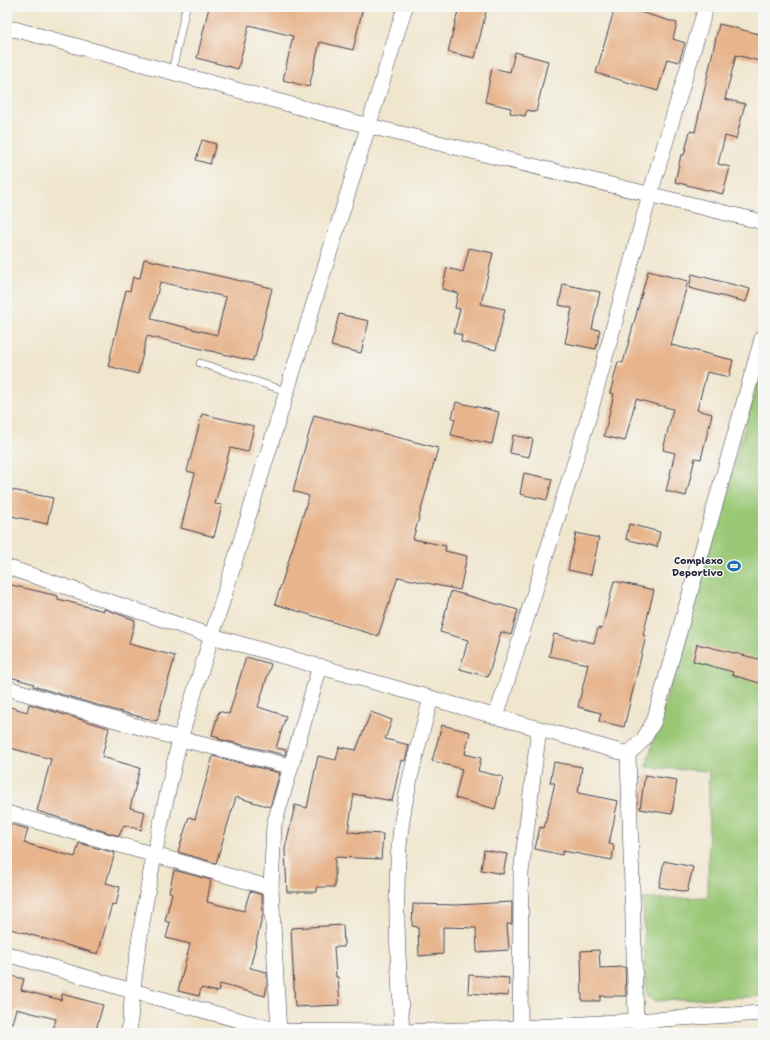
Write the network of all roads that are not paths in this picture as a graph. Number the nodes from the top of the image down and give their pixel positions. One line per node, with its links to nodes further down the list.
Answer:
1 (186, 7): 5 (lane)
2 (405, 7): 6 (street)
3 (706, 7): 7 (street)
4 (7, 30): 5 (street)
5 (172, 72): 6 (street)
6 (369, 126): 7 (street); 11 (street)
7 (650, 194): 8 (street); 17 (street)
8 (763, 222)
9 (763, 335): 20 (street)
10 (200, 363): 11 (lane)
11 (286, 391): 13 (street)
12 (7, 567): 13 (street)
13 (212, 636): 14 (street); 19 (street)
14 (320, 666): 16 (street); 21 (street)
15 (7, 688): 19 (street)
16 (431, 698): 17 (street); 32 (street)
17 (496, 717): 18 (street)
18 (539, 729): 20 (street); 29 (street)
19 (180, 739): 21 (street); 23 (street)
20 (628, 754): 28 (street)
21 (290, 766): 24 (street)
22 (7, 814): 23 (street)
23 (153, 856): 24 (street); 26 (street)
24 (271, 888): 30 (street)
25 (7, 954): 26 (street)
26 (132, 991): 30 (street); 31 (street)
27 (763, 1013): 28 (street)
28 (636, 1020): 29 (street)
29 (520, 1030): 32 (street)
30 (279, 1032): 32 (street)
31 (129, 1033)
32 (402, 1033)

